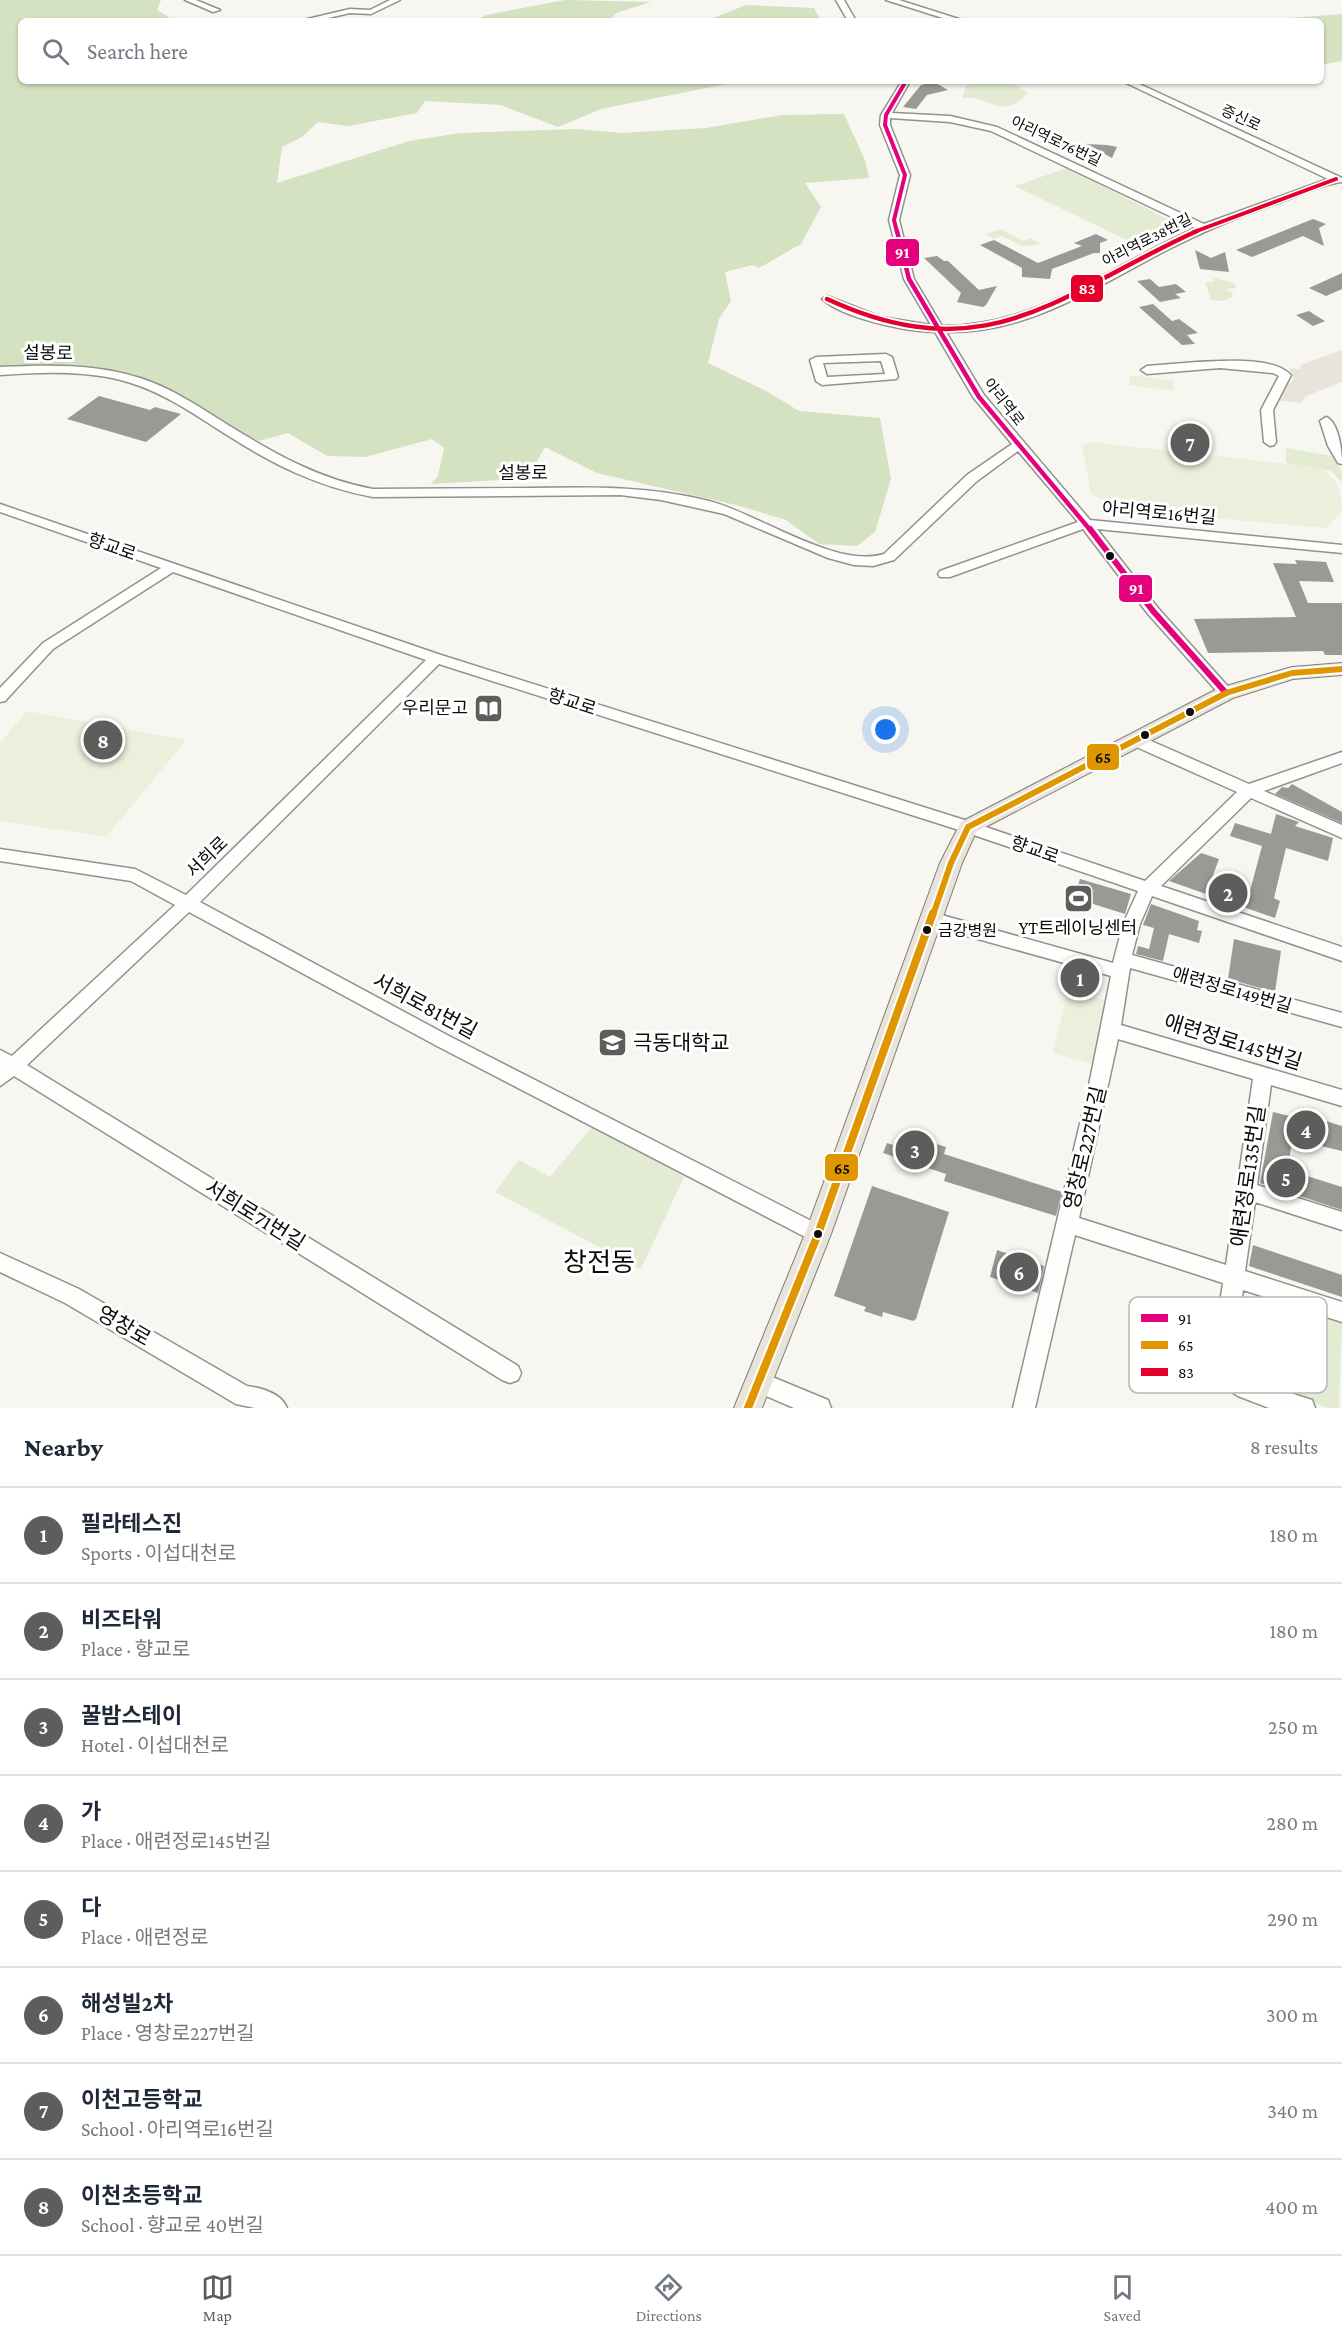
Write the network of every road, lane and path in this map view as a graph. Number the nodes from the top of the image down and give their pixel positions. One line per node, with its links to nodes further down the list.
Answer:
1 (189, 0): 5 (street)
2 (396, 0): 6 (street)
3 (840, 0): 7 (street)
4 (890, 0): 8 (street)
5 (216, 10)
6 (317, 18)
7 (850, 18)
8 (951, 18)
9 (904, 84): 11 (street)
10 (1132, 84): 12 (street, 증신로)
11 (886, 115): 13 (street, 아리역로76번길); 15 (street, 아리역로)
12 (1339, 180): 13 (street, 아리역로38번길)
13 (1203, 228): 15 (street, 아리역로38번길)
14 (827, 299): 15 (street, 아리역로38번길)
15 (938, 329): 21 (street, 아리역로)
16 (816, 360): 16 (street)
17 (1147, 370): 20 (street)
18 (0, 371): 21 (street, 설봉로)
19 (1326, 420): 22 (street)
20 (1270, 442)
21 (1018, 445): 24 (street, 아리역로)
22 (1342, 460)
23 (0, 508): 26 (street, 향교로)
24 (1086, 524): 25 (street, 아리역로16번길); 27 (street, 아리역로16번길); 30 (street, 아리역로)
25 (1342, 549)
26 (172, 567): 28 (street, 향교로); 31 (street)
27 (945, 574)
28 (436, 658): 35 (street, 향교로); 39 (street, 서희로)
29 (1342, 669): 30 (main road)
30 (1226, 693): 32 (main road)
31 (0, 696)
32 (1137, 741): 34 (street); 35 (main road)
33 (1342, 757): 34 (street)
34 (1248, 790): 36 (street); 38 (street)
35 (968, 827): 38 (street, 향교로); 40 (main road)
36 (1342, 831)
37 (0, 855): 39 (street, 서희로81번길)
38 (1147, 889): 41 (street, 향교로); 42 (street, 영창로227번길)
39 (187, 904): 45 (street, 서희로); 51 (street, 서희로81번길)
40 (931, 920): 42 (street, 애련정로149번길); 51 (main road)
41 (1342, 954)
42 (1121, 965): 43 (street, 애련정로149번길); 44 (street, 영창로227번길)
43 (1342, 1020)
44 (1111, 1029): 46 (street, 애련정로145번길); 50 (street, 영창로227번길)
45 (4, 1067): 58 (street, 서희로71번길)
46 (1263, 1075): 47 (street, 애련정로145번길); 48 (street, 애련정로135번길)
47 (1342, 1098)
48 (1246, 1190): 49 (street); 53 (street, 애련정로135번길)
49 (1342, 1221)
50 (1068, 1224): 53 (street); 65 (street, 영창로227번길)
51 (818, 1234): 59 (main road)
52 (0, 1262): 61 (street, 영창로)
53 (1233, 1278): 54 (street, 애련정로135번길); 55 (street)
54 (1230, 1297)
55 (1294, 1297)
56 (1327, 1307): 57 (street)
57 (1342, 1312)
58 (510, 1373)
59 (758, 1382): 63 (main road); 64 (street)
60 (1260, 1393): 66 (street, 애련정로135번길)
61 (246, 1402): 62 (street, 영창로)
62 (276, 1408)
63 (748, 1408)
64 (820, 1408)
65 (1024, 1408)
66 (1304, 1408)

